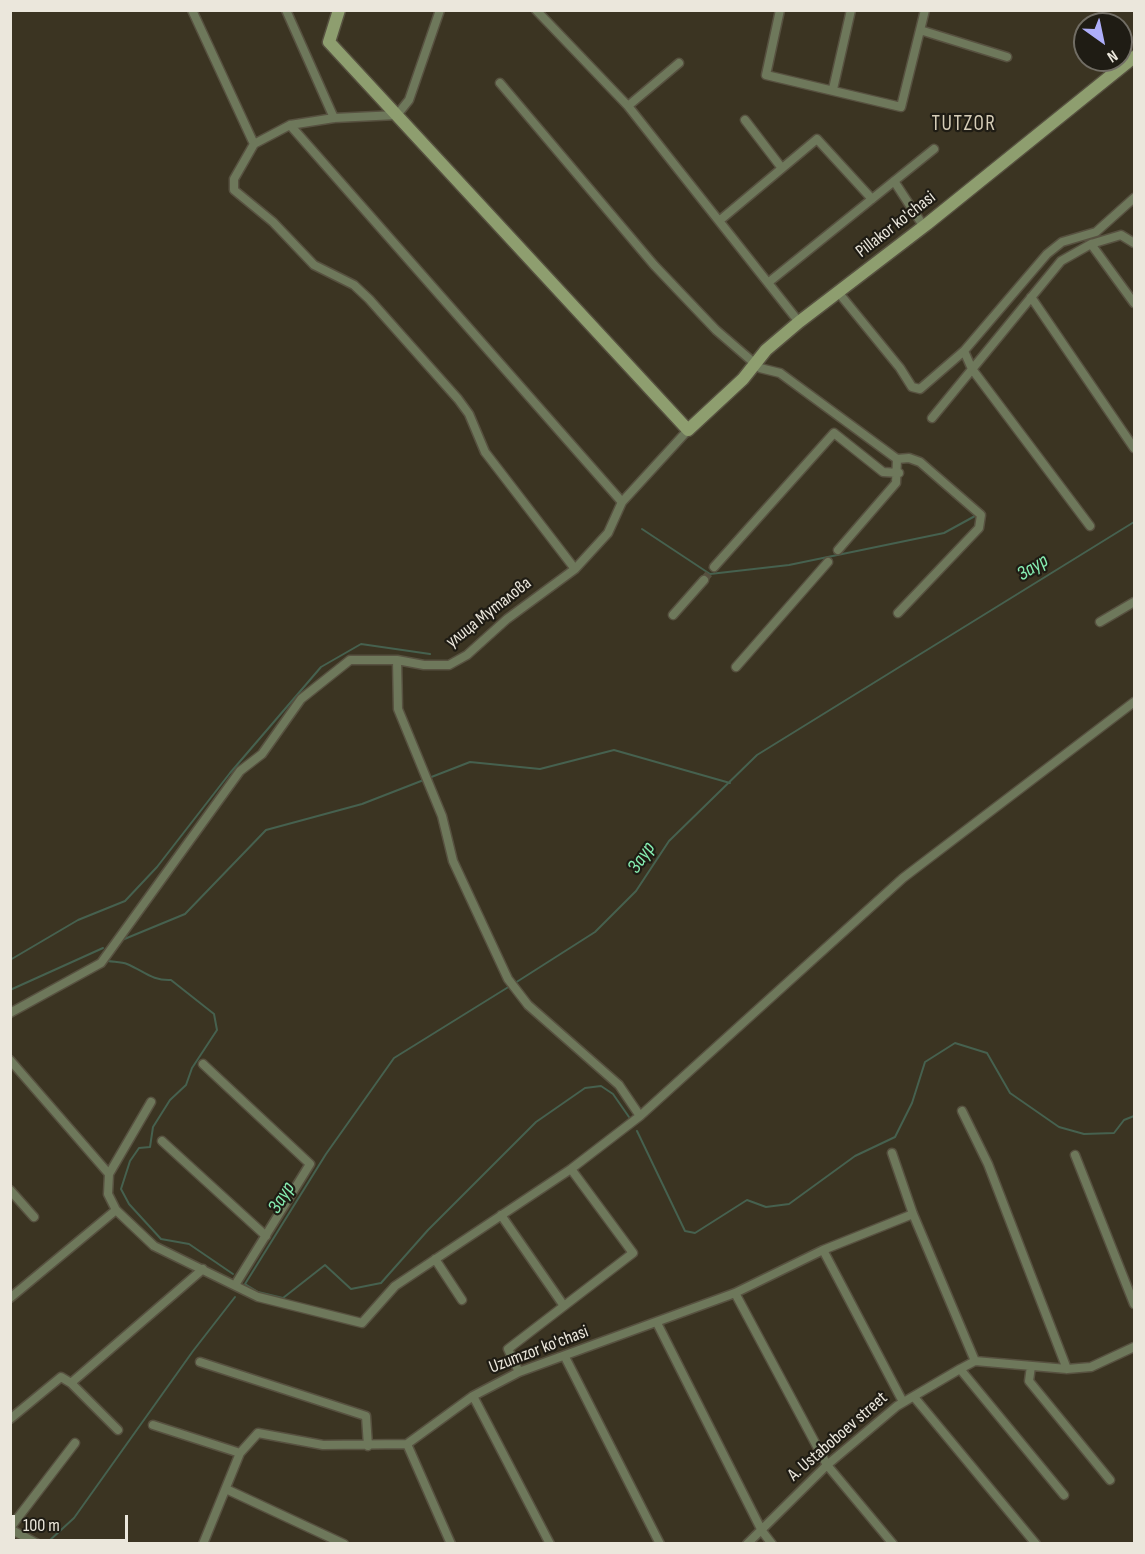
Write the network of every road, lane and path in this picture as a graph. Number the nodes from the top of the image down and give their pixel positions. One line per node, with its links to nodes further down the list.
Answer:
1 (192, 10): 20 (street)
2 (286, 10): 17 (street)
3 (339, 10): 16 (street)
4 (440, 10): 16 (street)
5 (536, 10): 15 (street)
6 (780, 10): 14 (street)
7 (851, 10): 14 (street)
8 (925, 10): 9 (street)
9 (920, 30): 10 (street); 14 (street)
10 (1007, 57)
11 (1134, 57): 27 (street, Pillakor ko'chasi)
12 (679, 63): 15 (street)
13 (500, 83): 36 (street)
14 (833, 89)
15 (628, 106): 26 (street)
16 (397, 115): 17 (street); 39 (street)
17 (334, 118): 19 (street)
18 (745, 120): 22 (street)
19 (290, 125): 20 (street); 43 (street)
20 (254, 144): 48 (street)
21 (934, 149): 23 (street)
22 (781, 168): 25 (street); 26 (street)
23 (894, 182): 25 (street); 27 (street)
24 (1134, 198): 35 (street)
25 (872, 199): 30 (street)
26 (719, 221): 30 (street)
27 (924, 227): 31 (street, Pillakor ko'chasi)
28 (1134, 243): 29 (street)
29 (1091, 244): 32 (street); 33 (street)
30 (769, 282): 34 (street)
31 (838, 292): 34 (street, Pillakor ko'chasi); 35 (street)
32 (1031, 297): 37 (street); 40 (street)
33 (1134, 303)
34 (799, 322): 36 (street, Pillakor ko'chasi)
35 (964, 351): 37 (street)
36 (754, 364): 39 (street, Pillakor ko'chasi); 41 (street)
37 (972, 369): 38 (street); 44 (street)
38 (932, 418)
39 (688, 430): 43 (street, улица Муталова)
40 (1134, 447)
41 (897, 459): 42 (street); 51 (street)
42 (899, 474): 45 (street); 47 (street)
43 (622, 502): 48 (street, улица Муталова)
44 (1090, 526)
45 (838, 550)
46 (828, 562): 55 (street)
47 (714, 567)
48 (575, 569): 54 (street, улица Муталова)
49 (704, 580): 52 (street)
50 (1134, 602): 53 (street)
51 (898, 613)
52 (673, 615)
53 (1100, 622)
54 (397, 660): 57 (street, улица Муталова); 62 (street)
55 (736, 666)
56 (1134, 702): 62 (street)
57 (10, 1013)
58 (10, 1060): 67 (street)
59 (203, 1064): 73 (street)
60 (151, 1102): 67 (street)
61 (962, 1111): 90 (street)
62 (640, 1116): 66 (street)
63 (162, 1142): 73 (street)
64 (892, 1153): 70 (street)
65 (1075, 1155): 81 (street)
66 (571, 1169): 71 (street); 82 (street)
67 (109, 1174): 69 (street)
68 (10, 1190): 72 (street)
69 (116, 1210): 76 (street); 79 (street)
70 (913, 1214): 74 (street, Uzumzor ko'chasi); 86 (street)
71 (501, 1215): 75 (street); 82 (street)
72 (34, 1217)
73 (266, 1236): 77 (street)
74 (823, 1250): 78 (street, Uzumzor ko'chasi); 95 (street)
75 (435, 1259): 77 (street); 80 (street)
76 (203, 1269): 77 (street); 92 (street)
77 (235, 1285)
78 (735, 1293): 83 (street, Uzumzor ko'chasi); 103 (street)
79 (10, 1298)
80 (462, 1300)
81 (1134, 1304)
82 (564, 1306): 91 (street)
83 (657, 1323): 85 (street, Uzumzor ko'chasi); 108 (street)
84 (1134, 1347): 90 (street)
85 (565, 1357): 91 (street, Uzumzor ko'chasi); 114 (street)
86 (975, 1361): 88 (street); 89 (street, A. Ustaboboev street)
87 (200, 1362): 101 (street)
88 (1031, 1366): 90 (street); 104 (street)
89 (960, 1369): 94 (street, A. Ustaboboev street); 106 (street)
90 (1067, 1369)
91 (519, 1372): 93 (street, Uzumzor ko'chasi)
92 (71, 1383): 96 (street); 98 (street)
93 (473, 1396): 100 (street, Uzumzor ko'chasi); 113 (street)
94 (914, 1397): 95 (street, A. Ustaboboev street); 118 (street)
95 (903, 1402): 103 (street, A. Ustaboboev street)
96 (10, 1419)
97 (153, 1425): 102 (street)
98 (118, 1430)
99 (75, 1443): 107 (street)
100 (407, 1444): 101 (street); 112 (street)
101 (368, 1446): 102 (street)
102 (240, 1453): 105 (street)
103 (827, 1465): 108 (street, A. Ustaboboev street); 117 (street)
104 (1110, 1480)
105 (226, 1489): 110 (street); 111 (street)
106 (1064, 1495)
107 (10, 1528): 109 (street)
108 (762, 1531): 115 (street, A. Ustaboboev street); 116 (street)
109 (38, 1544)
110 (203, 1544)
111 (344, 1544)
112 (451, 1544)
113 (550, 1544)
114 (660, 1544)
115 (747, 1544)
116 (772, 1544)
117 (893, 1544)
118 (1036, 1544)

